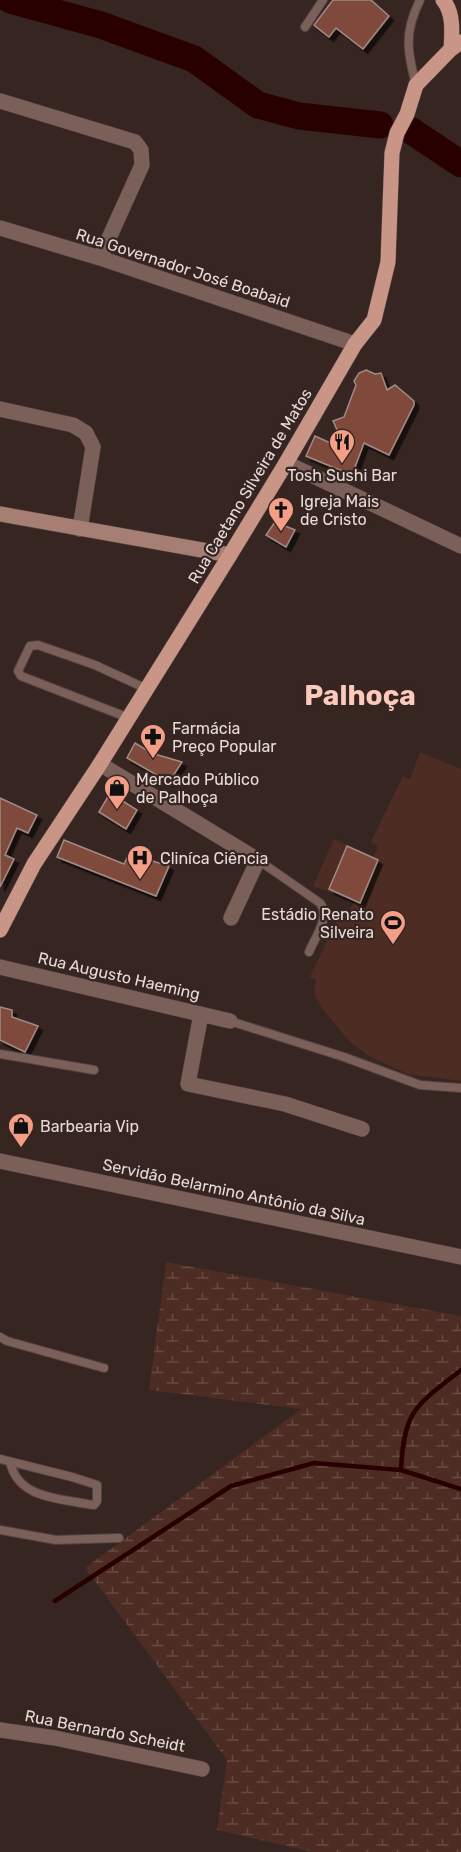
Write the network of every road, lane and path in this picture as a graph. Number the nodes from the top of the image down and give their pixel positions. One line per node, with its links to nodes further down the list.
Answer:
1 (323, 0): 4 (lane)
2 (420, 0): 6 (lane)
3 (450, 4): 5 (main road)
4 (305, 27)
5 (456, 46): 6 (main road, Rua Caetano Silveira de Matos)
6 (416, 85): 10 (main road, Rua Caetano Silveira de Matos)
7 (0, 101): 9 (street)
8 (0, 228): 9 (street, Rua Governador José Boabaid)
9 (100, 258): 10 (street, Rua Governador José Boabaid)
10 (355, 344): 12 (main road, Rua Caetano Silveira de Matos)
11 (0, 409): 14 (street)
12 (286, 463): 15 (street); 16 (main road, Rua Caetano Silveira de Matos)
13 (0, 514): 14 (street)
14 (80, 529): 16 (street)
15 (461, 546)
16 (230, 555): 17 (main road, Rua Caetano Silveira de Matos)
17 (147, 689): 18 (main road, Rua Caetano Silveira de Matos); 18 (lane)
18 (129, 718): 19 (main road, Rua Caetano Silveira de Matos)
19 (100, 764): 20 (street); 22 (main road, Rua Caetano Silveira de Matos)
20 (258, 860): 21 (street); 23 (lane)
21 (231, 918)
22 (0, 930)
23 (309, 952)
24 (0, 967): 25 (street, Rua Augusto Haeming)
25 (201, 1014): 26 (street, Rua Augusto Haeming); 30 (street)
26 (230, 1020): 29 (lane)
27 (0, 1054): 28 (lane)
28 (94, 1071)
29 (461, 1088)
30 (362, 1129)
31 (0, 1161): 32 (street, Servidão Belarmino Antônio da Silva)
32 (461, 1257)
33 (0, 1337): 34 (lane)
34 (104, 1368)
35 (0, 1459): 36 (lane)
36 (10, 1462): 36 (lane)
37 (0, 1530): 38 (lane)
38 (119, 1538)
39 (0, 1730): 40 (street, Rua Bernardo Scheidt)
40 (202, 1768)

